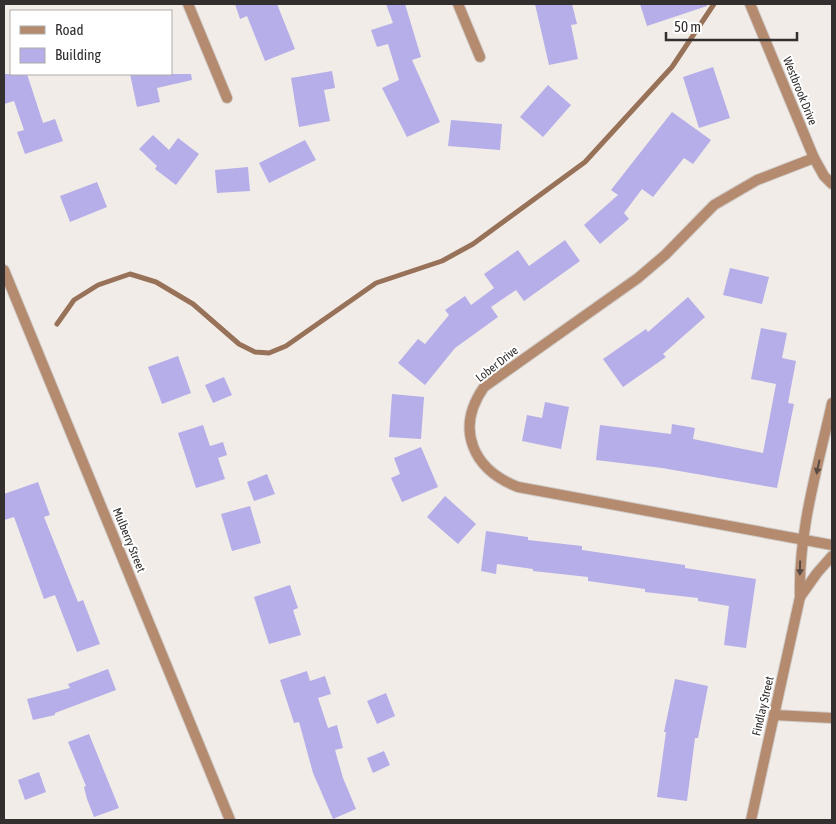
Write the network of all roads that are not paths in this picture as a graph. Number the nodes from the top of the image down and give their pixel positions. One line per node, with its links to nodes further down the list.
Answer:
1 (188, 4): 5 (street)
2 (458, 4): 4 (street)
3 (750, 4): 6 (street, Westbrook Drive)
4 (480, 57)
5 (227, 98)
6 (814, 158): 7 (street, Westbrook Drive); 10 (street, Lober Drive)
7 (832, 184)
8 (4, 270): 16 (street, Mulberry Street)
9 (832, 403): 10 (street, Findlay Street, one-way to 10)
10 (803, 539): 11 (street, Lober Drive); 13 (street, Findlay Street, one-way to 13)
11 (832, 545)
12 (832, 556): 13 (street, Findlay Street)
13 (800, 597): 14 (street, Findlay Street)
14 (774, 715): 15 (street); 17 (street, Findlay Street)
15 (832, 718)
16 (230, 820)
17 (751, 820)

